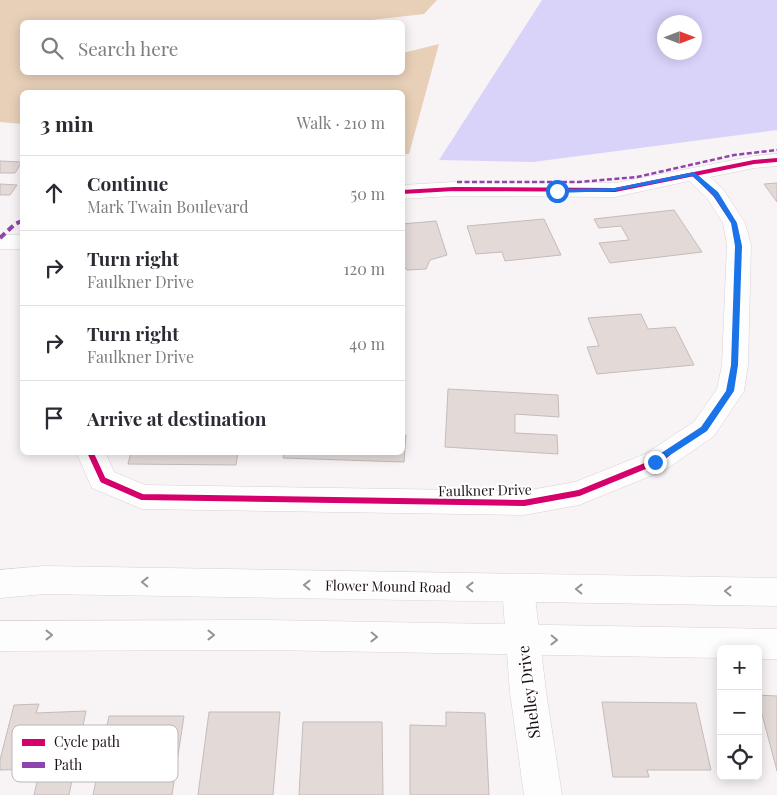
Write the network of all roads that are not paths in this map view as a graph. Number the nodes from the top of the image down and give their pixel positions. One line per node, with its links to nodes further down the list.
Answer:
1 (777, 160): 2 (street)
2 (694, 174): 3 (street); 6 (street, Faulkner Drive)
3 (405, 192)
4 (0, 242): 5 (street)
5 (20, 242)
6 (91, 455)
7 (0, 584): 8 (street, Flower Mound Road, one-way to 7)
8 (518, 588): 9 (street, Flower Mound Road, one-way to 8); 11 (street, Shelley Drive)
9 (777, 592)
10 (0, 636): 11 (street, one-way to 11)
11 (522, 640): 12 (street, one-way to 12); 13 (street, Shelley Drive)
12 (777, 644)
13 (543, 795)

